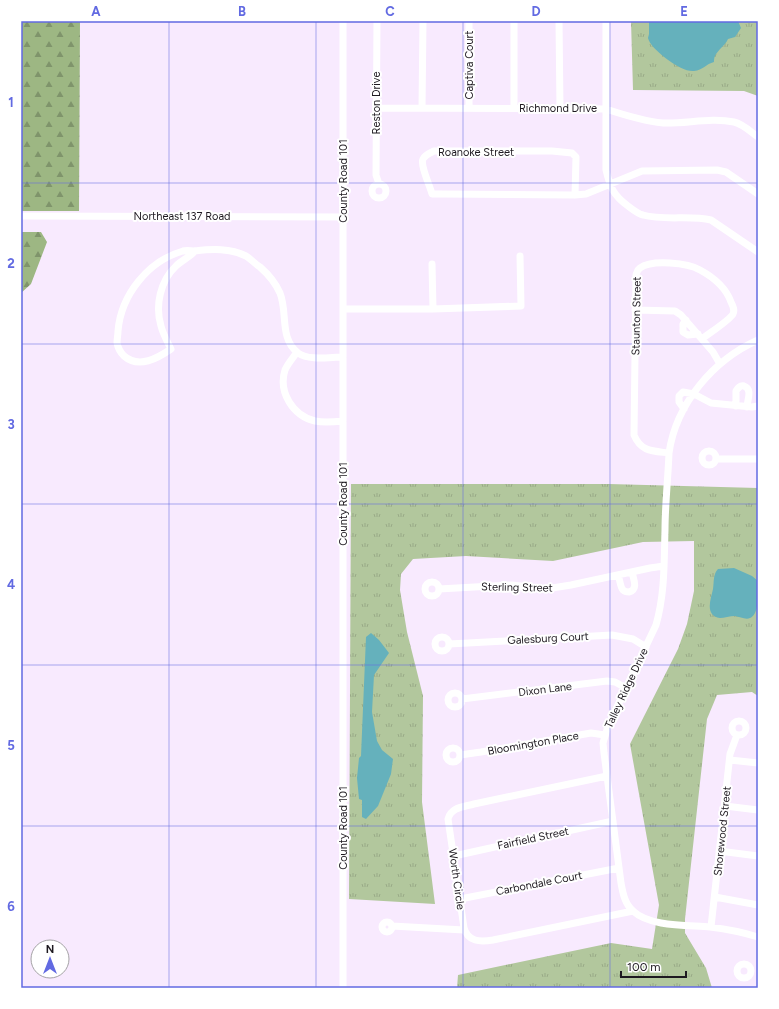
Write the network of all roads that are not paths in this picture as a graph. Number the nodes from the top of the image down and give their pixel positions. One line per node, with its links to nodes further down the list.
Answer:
1 (343, 21): 20 (street, County Road 101)
2 (377, 21): 8 (street, Reston Drive)
3 (423, 21): 9 (street)
4 (470, 21): 10 (street, Captiva Court)
5 (514, 21): 11 (street)
6 (559, 21): 12 (street)
7 (606, 21): 13 (street)
8 (376, 108): 9 (street, Richmond Drive); 15 (street, Reston Drive)
9 (422, 108): 10 (street, Richmond Drive)
10 (469, 108): 11 (street, Richmond Drive)
11 (514, 108): 12 (street, Richmond Drive)
12 (560, 108): 13 (street, Richmond Drive)
13 (606, 108): 14 (street, Richmond Drive); 16 (street)
14 (758, 137)
15 (379, 184)
16 (609, 184): 17 (street, Roanoke Street); 18 (street, Roanoke Street); 22 (street)
17 (757, 191)
18 (575, 195): 18 (street, Roanoke Street)
19 (21, 216): 20 (street, Northeast 137 Road)
20 (343, 217): 25 (street, County Road 101)
21 (195, 251): 21 (street); 30 (street)
22 (758, 252)
23 (520, 256): 26 (street)
24 (432, 264): 26 (street)
25 (343, 309): 26 (street); 31 (street, County Road 101)
26 (433, 309)
27 (635, 310): 28 (street); 28 (street, Staunton Street); 39 (street, Staunton Street)
28 (700, 337): 32 (street)
29 (758, 340): 32 (street, Talley Ridge Drive)
30 (297, 352): 31 (street); 38 (street)
31 (343, 357): 38 (street, County Road 101)
32 (720, 364): 33 (street, Talley Ridge Drive)
33 (694, 394): 34 (street); 37 (street, Talley Ridge Drive); 37 (street, Talley Ridge Drive)
34 (736, 406): 36 (street); 36 (street)
35 (758, 406): 36 (street)
36 (747, 407)
37 (684, 409): 39 (street, Talley Ridge Drive)
38 (343, 421): 71 (street, County Road 101)
39 (669, 453): 42 (street, Talley Ridge Drive)
40 (716, 459): 41 (street)
41 (758, 459)
42 (664, 566): 43 (street, Sterling Street); 47 (street, Talley Ridge Drive)
43 (632, 572): 44 (street, Sterling Street); 44 (street)
44 (618, 575): 45 (street, Sterling Street)
45 (439, 589)
46 (449, 644): 47 (street, Galesburg Court)
47 (646, 647): 48 (street, Talley Ridge Drive)
48 (626, 688): 49 (street, Dixon Lane); 50 (street, Talley Ridge Drive)
49 (462, 699)
50 (605, 735): 52 (street, Bloomington Place); 55 (street, Talley Ridge Drive)
51 (737, 735): 53 (street, Shorewood Street)
52 (460, 755)
53 (730, 760): 54 (street); 56 (street, Shorewood Street)
54 (758, 763)
55 (607, 776): 58 (street, Talley Ridge Drive); 60 (street, Worth Circle)
56 (724, 806): 57 (street); 59 (street, Shorewood Street)
57 (758, 810)
58 (613, 821): 60 (street, Fairfield Street); 62 (street, Talley Ridge Drive)
59 (719, 851): 61 (street); 63 (street, Shorewood Street)
60 (454, 856): 64 (street, Worth Circle)
61 (758, 856)
62 (619, 868): 64 (street, Carbondale Court); 66 (street, Talley Ridge Drive)
63 (715, 897): 65 (street); 68 (street, Shorewood Street)
64 (460, 899): 69 (street, Worth Circle)
65 (758, 905)
66 (633, 911): 68 (street); 69 (street)
67 (392, 926): 69 (street)
68 (711, 927): 70 (street)
69 (464, 930)
70 (758, 937)
71 (343, 988)

